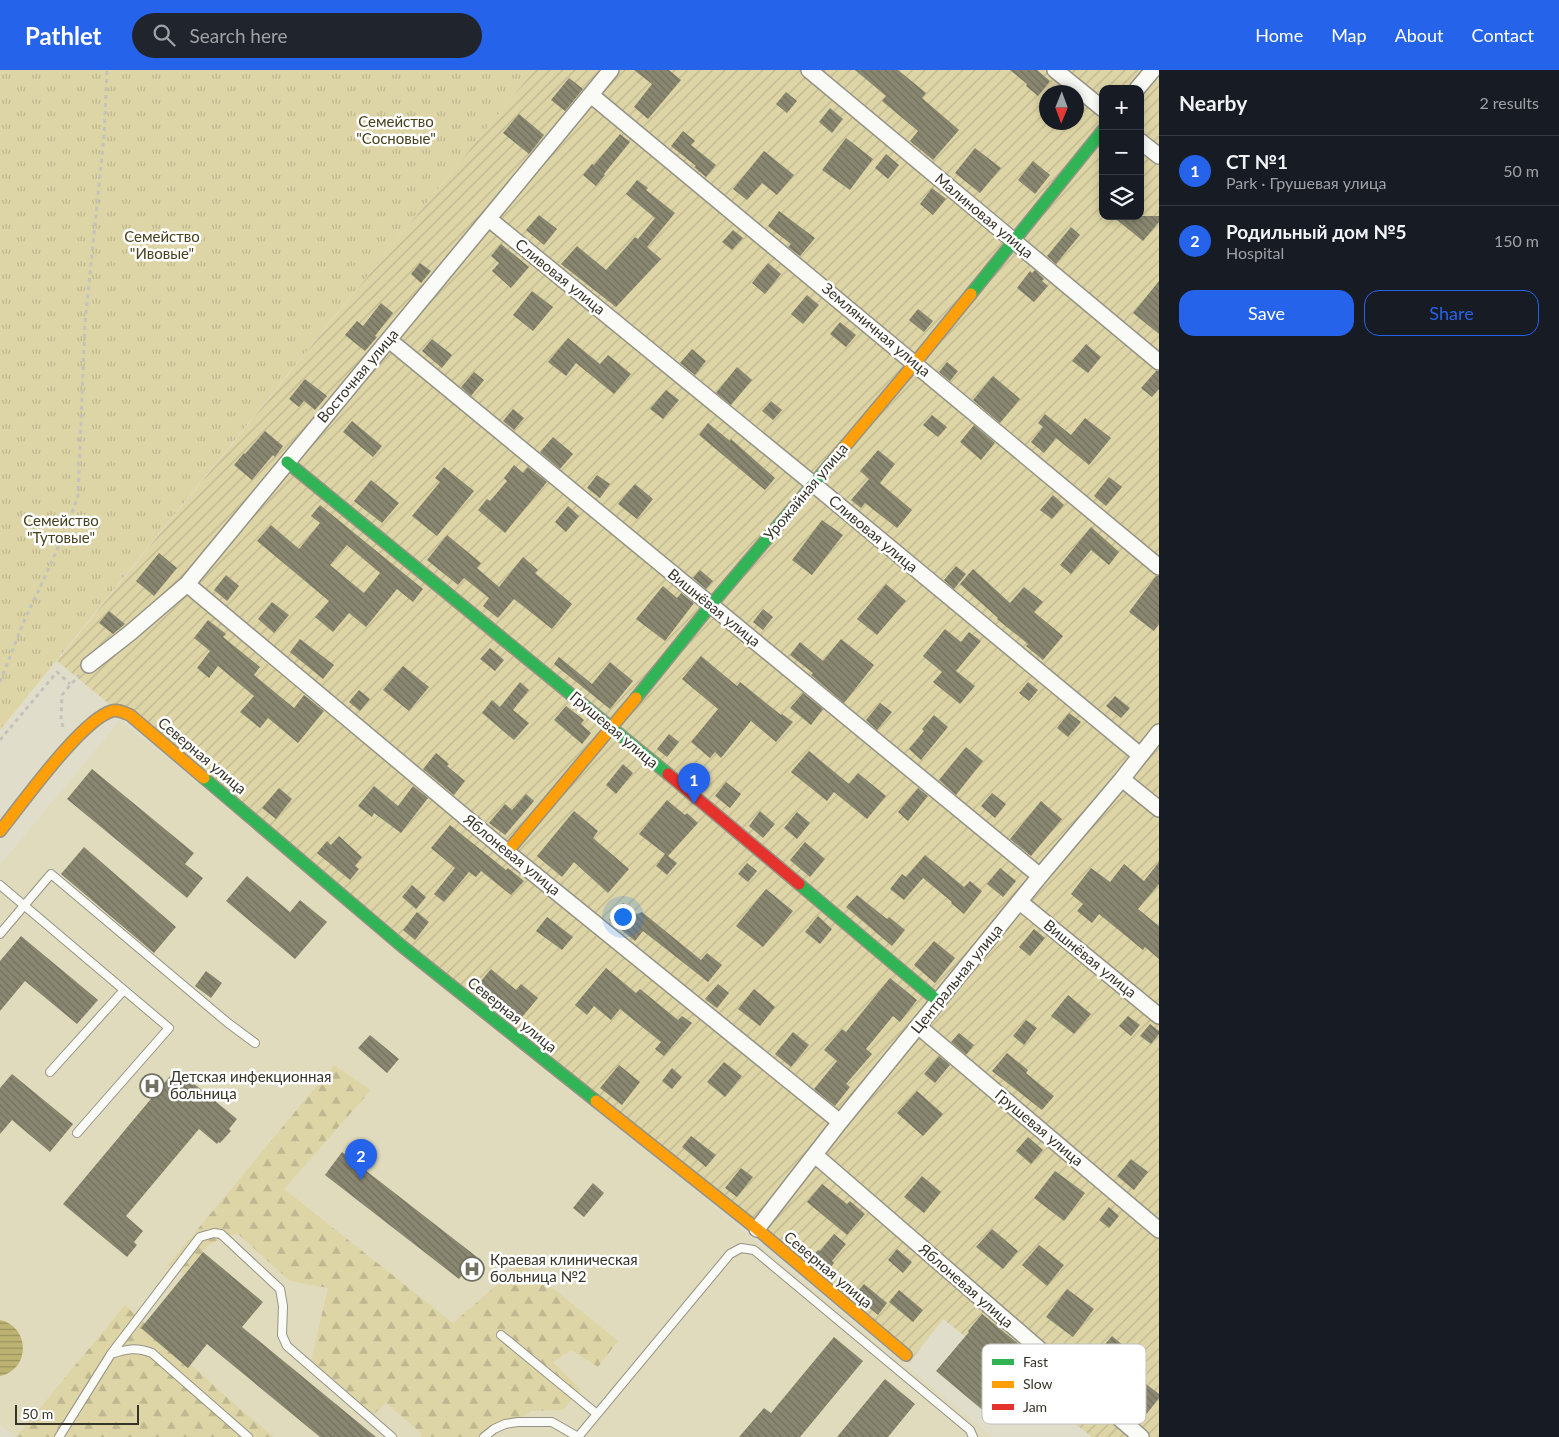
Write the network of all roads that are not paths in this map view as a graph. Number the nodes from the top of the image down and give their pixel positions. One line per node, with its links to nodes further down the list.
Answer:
1 (611, 70): 6 (street, Восточная улица)
2 (809, 70): 12 (street, Малиновая улица)
3 (1055, 70): 7 (street)
4 (1153, 70): 5 (street)
5 (1140, 85)
6 (591, 94): 11 (street, Восточная улица); 15 (street, Земляничная улица)
7 (1099, 106)
8 (1099, 135): 12 (street, Урожайная улица)
9 (1144, 143): 10 (street)
10 (1159, 156)
11 (489, 219): 13 (street, Восточная улица); 17 (street, Сливовая улица)
12 (1013, 240): 14 (street, Малиновая улица); 15 (street, Урожайная улица)
13 (388, 340): 16 (street, Восточная улица); 20 (street, Вишнёвая улица)
14 (1159, 362)
15 (915, 363): 17 (street, Урожайная улица); 18 (street, Земляничная улица)
16 (287, 462): 19 (street, Восточная улица); 22 (street, Грушевая улица)
17 (812, 483): 20 (street, Урожайная улица); 24 (street, Сливовая улица)
18 (1159, 567)
19 (187, 584): 21 (street, Восточная улица); 28 (street, Яблоневая улица)
20 (711, 605): 22 (street, Урожайная улица); 29 (street, Вишнёвая улица)
21 (88, 665)
22 (612, 728): 28 (street, Урожайная улица); 35 (street, Грушевая улица)
23 (1159, 732): 24 (street, Центральная улица)
24 (1140, 755): 25 (street, Центральная улица)
25 (1122, 779): 26 (street); 29 (street, Центральная улица)
26 (1159, 809)
27 (0, 831): 43 (street, Северная улица)
28 (507, 852): 40 (street, Яблоневая улица)
29 (1040, 876): 31 (street, Центральная улица)
30 (0, 885): 32 (lane)
31 (1020, 902): 35 (street, Центральная улица); 36 (street, Вишнёвая улица)
32 (25, 905): 33 (lane); 34 (lane); 38 (lane)
33 (0, 934)
34 (124, 990): 39 (lane); 41 (lane)
35 (939, 1002): 37 (street, Центральная улица)
36 (1159, 1016)
37 (918, 1026): 40 (street, Центральная улица); 44 (street, Грушевая улица)
38 (254, 1043)
39 (50, 1072)
40 (840, 1122): 42 (street, Центральная улица)
41 (77, 1132)
42 (815, 1154): 43 (street, Центральная улица); 46 (street, Яблоневая улица)
43 (757, 1229): 48 (street, Северная улица)
44 (1159, 1230)
45 (501, 1335): 49 (lane)
46 (1034, 1344)
47 (111, 1354): 51 (lane); 52 (lane); 53 (lane)
48 (906, 1355)
49 (597, 1414): 54 (lane); 55 (lane)
50 (1126, 1424): 56 (street, Яблоневая улица)
51 (59, 1437)
52 (248, 1437)
53 (392, 1437)
54 (484, 1437)
55 (973, 1437)
56 (1141, 1437)

